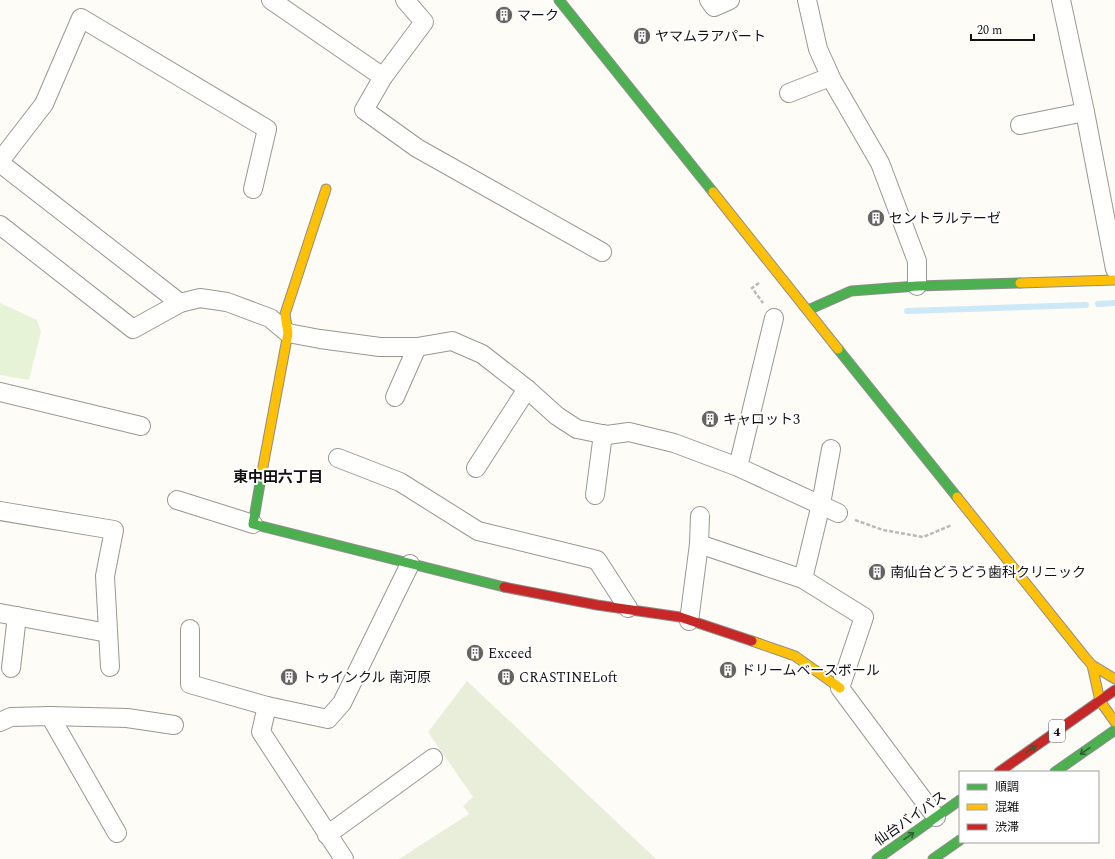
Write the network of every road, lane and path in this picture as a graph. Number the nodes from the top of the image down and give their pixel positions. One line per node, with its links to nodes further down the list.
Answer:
1 (271, 0): 8 (street)
2 (405, 0): 8 (street)
3 (559, 0): 23 (main road)
4 (709, 0): 5 (street)
5 (730, 0)
6 (807, 0): 9 (street)
7 (1061, 0): 11 (street)
8 (383, 77): 17 (street)
9 (830, 77): 10 (street); 21 (street)
10 (789, 93)
11 (1085, 112): 12 (street); 18 (street)
12 (1020, 125)
13 (0, 162): 14 (street); 22 (street)
14 (252, 189)
15 (326, 189): 25 (main road)
16 (0, 225): 22 (street)
17 (602, 252)
18 (1115, 270)
19 (1115, 280): 21 (main road)
20 (760, 282): 24 (path)
21 (917, 286): 23 (main road)
22 (180, 303): 25 (street)
23 (808, 310): 42 (main road)
24 (774, 318): 34 (street)
25 (288, 333): 26 (street); 43 (main road)
26 (417, 347): 27 (street); 29 (street)
27 (527, 389): 31 (street); 35 (street)
28 (0, 392): 30 (street)
29 (395, 397)
30 (141, 426)
31 (603, 434): 34 (street); 36 (street)
32 (831, 449): 38 (street)
33 (338, 458): 47 (street)
34 (738, 467): 38 (street)
35 (476, 468)
36 (595, 495)
37 (177, 500): 43 (street)
38 (821, 504): 40 (street); 46 (street)
39 (0, 511): 51 (street)
40 (838, 513): 42 (path)
41 (700, 516): 44 (street)
42 (970, 516): 52 (main road)
43 (253, 524): 45 (main road)
44 (699, 544): 46 (street); 49 (street)
45 (410, 564): 47 (main road); 59 (street)
46 (803, 579): 56 (street)
47 (628, 608): 49 (main road)
48 (9, 614): 51 (street); 54 (street)
49 (689, 621): 56 (main road)
50 (190, 629): 59 (street)
51 (108, 633): 53 (street)
52 (1092, 665): 55 (main road); 58 (main road)
53 (110, 667)
54 (11, 668)
55 (1115, 679)
56 (840, 688): 69 (street)
57 (1115, 690): 58 (main road, 4)
58 (1100, 701): 62 (main road); 66 (main road, 4, one-way to 58)
59 (267, 706): 71 (street)
60 (50, 716): 61 (street); 63 (street); 70 (street)
61 (0, 722)
62 (1115, 722)
63 (174, 725)
64 (1115, 730): 67 (main road, 4, one-way to 67)
65 (433, 758): 71 (street)
66 (1000, 771)
67 (1056, 771)
68 (959, 801): 69 (main road, 仙台バイパス)
69 (936, 817): 74 (main road, 仙台バイパス, one-way to 69)
70 (117, 832)
71 (327, 835): 73 (street)
72 (959, 841): 75 (main road)
73 (344, 859)
74 (877, 859)
75 (933, 859)

